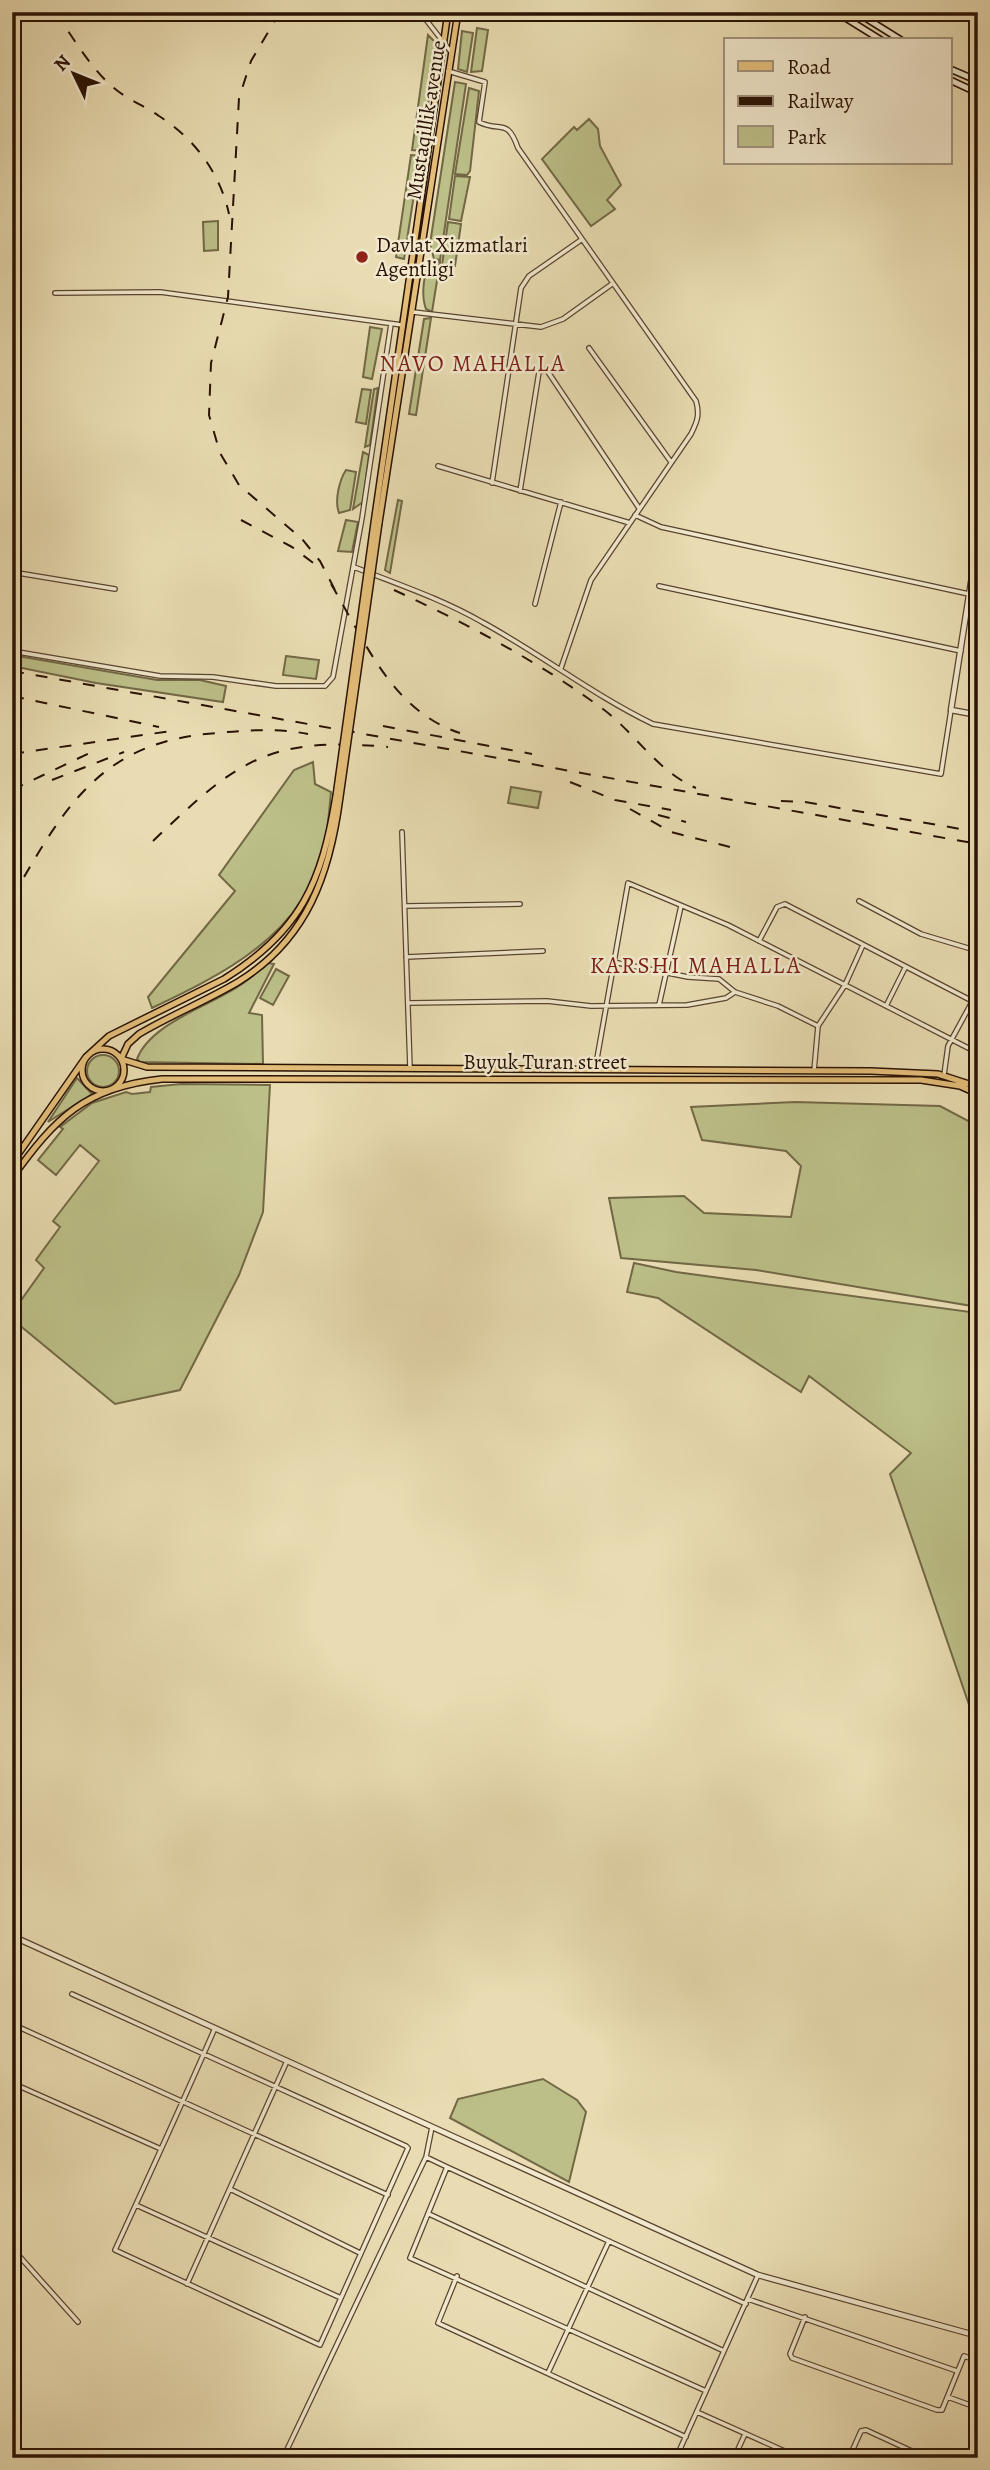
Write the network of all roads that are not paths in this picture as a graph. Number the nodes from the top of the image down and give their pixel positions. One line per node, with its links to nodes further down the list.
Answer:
1 (420, 12): 8 (street)
2 (448, 12): 8 (main road, Mustaqillik avenue)
3 (458, 12): 9 (main road, Mustaqillik avenue)
4 (836, 12): 6 (main road)
5 (856, 12): 7 (main road)
6 (878, 38)
7 (898, 38)
8 (443, 43): 9 (street); 10 (main road, Mustaqillik avenue)
9 (451, 53): 12 (main road, Mustaqillik avenue)
10 (439, 69): 12 (main road); 21 (main road, Mustaqillik avenue)
11 (951, 69): 14 (main road)
12 (448, 71): 16 (street); 19 (main road, Mustaqillik avenue)
13 (951, 80): 15 (main road)
14 (978, 81)
15 (978, 93)
16 (581, 240): 17 (street); 22 (street)
17 (612, 284): 22 (street); 26 (street)
18 (55, 293): 20 (street)
19 (413, 312): 22 (street); 25 (main road, Mustaqillik avenue)
20 (391, 324): 21 (street); 36 (street)
21 (402, 325): 24 (main road, Mustaqillik avenue)
22 (514, 326): 28 (street)
23 (589, 348): 26 (street)
24 (393, 392): 25 (main road); 33 (main road, Mustaqillik avenue)
25 (400, 393): 33 (main road, Mustaqillik avenue)
26 (671, 462): 31 (street)
27 (438, 466): 28 (street)
28 (492, 483): 29 (street)
29 (520, 491): 30 (street); 31 (street)
30 (561, 502): 34 (street); 42 (street)
31 (639, 508): 32 (street)
32 (635, 515): 34 (street); 40 (street)
33 (377, 523): 48 (main road, bridge)
34 (630, 523): 45 (street)
35 (978, 538): 40 (street)
36 (354, 567): 43 (street); 45 (street)
37 (12, 572): 39 (street)
38 (659, 586): 44 (street)
39 (115, 589)
40 (971, 595): 41 (street); 44 (street)
41 (978, 596)
42 (535, 604)
43 (12, 651)
44 (961, 651): 46 (street)
45 (561, 668): 46 (street)
46 (951, 710): 47 (street)
47 (978, 715)
48 (338, 796): 73 (main road); 74 (main road)
49 (402, 832): 52 (street)
50 (859, 901): 57 (street)
51 (520, 904): 52 (street)
52 (406, 906): 58 (street)
53 (681, 906): 54 (street); 59 (street); 61 (street)
54 (759, 941): 55 (street); 62 (street)
55 (864, 944): 60 (street); 62 (street)
56 (543, 951): 58 (street)
57 (978, 951)
58 (407, 957): 65 (street)
59 (613, 962): 61 (street); 68 (street)
60 (905, 968): 64 (street); 69 (street)
61 (666, 973): 63 (street); 67 (street)
62 (845, 985): 69 (street); 70 (street)
63 (736, 992): 67 (street); 70 (street)
64 (972, 1002): 66 (street); 71 (street)
65 (409, 1003): 68 (street); 75 (street)
66 (978, 1004)
67 (659, 1005): 68 (street)
68 (605, 1006): 76 (street)
69 (886, 1006): 71 (street)
70 (818, 1026): 77 (street)
71 (951, 1040): 72 (street); 78 (street)
72 (978, 1054)
73 (86, 1057): 74 (main road); 81 (main road); 83 (main road)
74 (121, 1059): 75 (main road, Buyuk Turan street); 81 (main road)
75 (410, 1068): 76 (main road, Buyuk Turan street)
76 (594, 1070): 77 (main road, Buyuk Turan street); 79 (main road)
77 (814, 1070): 78 (main road, Buyuk Turan street)
78 (944, 1075): 80 (main road, Buyuk Turan street)
79 (591, 1078): 81 (main road, Buyuk Turan street); 82 (main road, Buyuk Turan street)
80 (978, 1087)
81 (111, 1090): 84 (main road, Buyuk Turan street)
82 (978, 1094)
83 (12, 1163)
84 (12, 1178)
85 (12, 1936): 88 (street)
86 (72, 1994): 89 (street)
87 (12, 2024): 93 (street)
88 (215, 2028): 89 (street); 90 (street)
89 (203, 2054): 92 (street); 93 (street)
90 (287, 2061): 92 (street); 94 (street)
91 (12, 2083): 96 (street)
92 (276, 2087): 95 (street); 100 (street)
93 (181, 2102): 95 (street); 96 (street)
94 (432, 2127): 97 (street); 108 (street)
95 (255, 2136): 99 (street); 100 (street)
96 (161, 2149): 101 (street)
97 (426, 2157): 98 (street); 128 (street)
98 (447, 2167): 102 (street); 104 (street)
99 (230, 2189): 103 (street); 106 (street)
100 (388, 2195): 106 (street)
101 (136, 2205): 103 (street); 109 (street)
102 (429, 2214): 107 (street); 110 (street)
103 (208, 2237): 109 (street); 111 (street)
104 (609, 2241): 110 (street); 112 (street)
105 (12, 2248): 114 (street)
106 (360, 2253): 111 (street)
107 (457, 2276): 115 (street); 120 (street)
108 (758, 2276): 112 (street); 116 (street)
109 (187, 2284): 111 (street)
110 (586, 2285): 115 (street); 117 (street)
111 (341, 2298)
112 (747, 2301): 113 (street); 117 (street)
113 (804, 2317): 119 (street); 122 (street)
114 (78, 2322)
115 (568, 2326): 120 (street); 121 (street)
116 (978, 2336)
117 (724, 2351): 121 (street)
118 (978, 2361): 119 (street)
119 (957, 2371): 122 (street)
120 (548, 2373): 126 (street)
121 (706, 2391): 124 (street)
122 (948, 2397): 123 (street)
123 (978, 2408)
124 (697, 2412): 125 (street); 126 (street)
125 (746, 2433): 127 (street); 130 (street)
126 (686, 2437): 129 (street)
127 (793, 2456): 131 (street)
128 (283, 2458)
129 (676, 2458)
130 (734, 2458)
131 (800, 2458)
132 (849, 2458): 133 (street)
133 (927, 2458)

